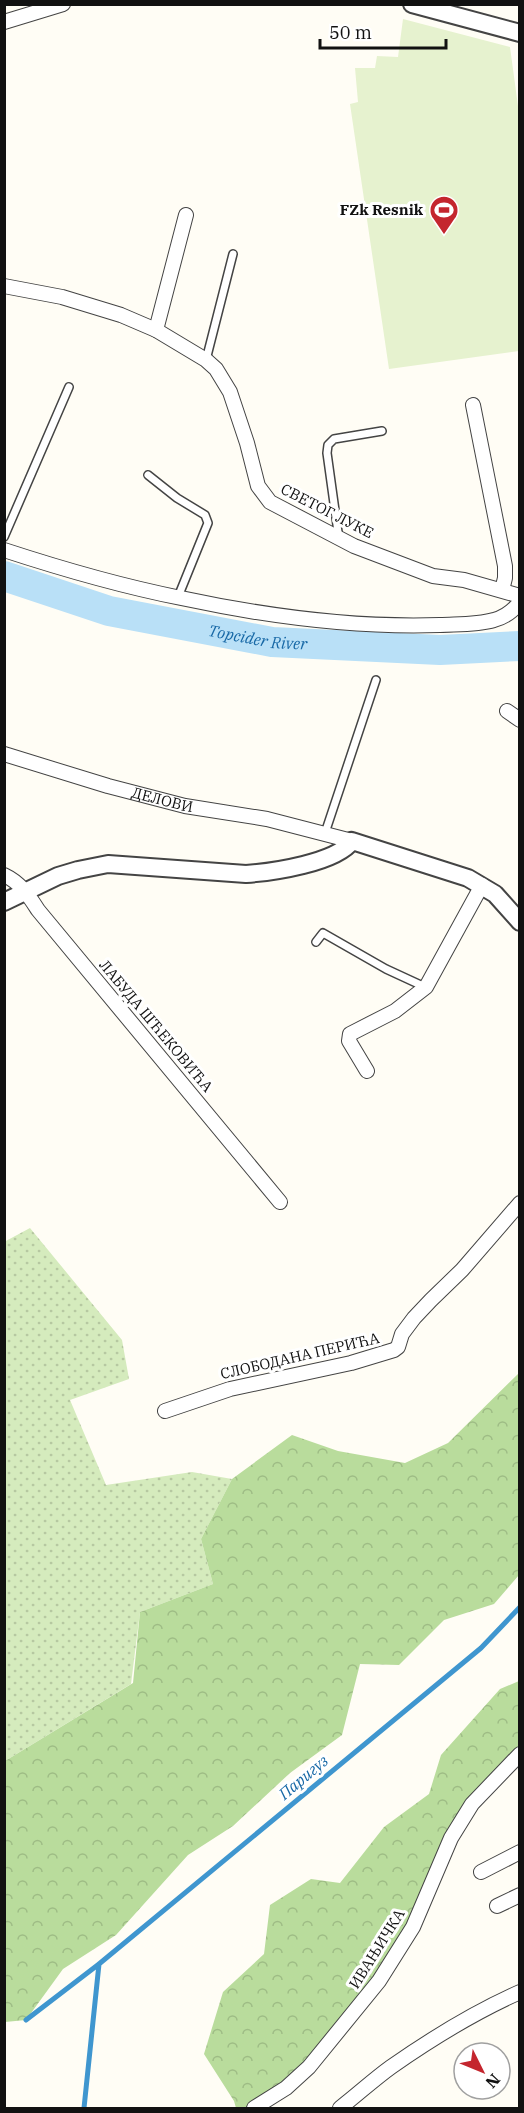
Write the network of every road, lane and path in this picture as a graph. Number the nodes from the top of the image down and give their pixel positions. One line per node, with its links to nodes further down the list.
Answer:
1 (63, 4): 3 (street)
2 (412, 4): 4 (street)
3 (4, 22)
4 (519, 33)
5 (186, 215): 8 (street)
6 (233, 254): 9 (lane)
7 (4, 286): 8 (street, СВЕТОГ ЛУКЕ)
8 (156, 330): 9 (street, СВЕТОГ ЛУКЕ)
9 (206, 360): 15 (street, СВЕТОГ ЛУКЕ)
10 (69, 387): 14 (lane)
11 (473, 405): 17 (street)
12 (382, 431): 15 (lane)
13 (148, 475): 19 (lane)
14 (4, 537)
15 (337, 537): 17 (street, СВЕТОГ ЛУКЕ)
16 (4, 550): 19 (street)
17 (502, 590): 18 (street, СВЕТОГ ЛУКЕ)
18 (519, 596)
19 (178, 597): 20 (street)
20 (519, 602)
21 (376, 680): 25 (lane)
22 (507, 711): 23 (street)
23 (519, 720)
24 (4, 754): 25 (street, ДЕЛОВИ)
25 (325, 833): 26 (street, ДЕЛОВИ)
26 (352, 841): 28 (street, ДЕЛОВИ); 29 (street)
27 (4, 875): 29 (street, ЛАБУДА ШЋЕКОВИЋА)
28 (482, 885): 31 (street, ДЕЛОВИ); 33 (street)
29 (26, 891): 30 (street); 35 (street, ЛАБУДА ШЋЕКОВИЋА)
30 (4, 902)
31 (519, 922)
32 (316, 942): 33 (lane)
33 (426, 987): 34 (street)
34 (367, 1071)
35 (280, 1202)
36 (519, 1203): 37 (street, СЛОБОДАНА ПЕРИЋА)
37 (165, 1411)
38 (519, 1754): 44 (street, ИВАЊИЧКА)
39 (519, 1852): 40 (street)
40 (481, 1872)
41 (519, 1895): 42 (street)
42 (497, 1906)
43 (519, 1992): 45 (street)
44 (254, 2109)
45 (340, 2109)

